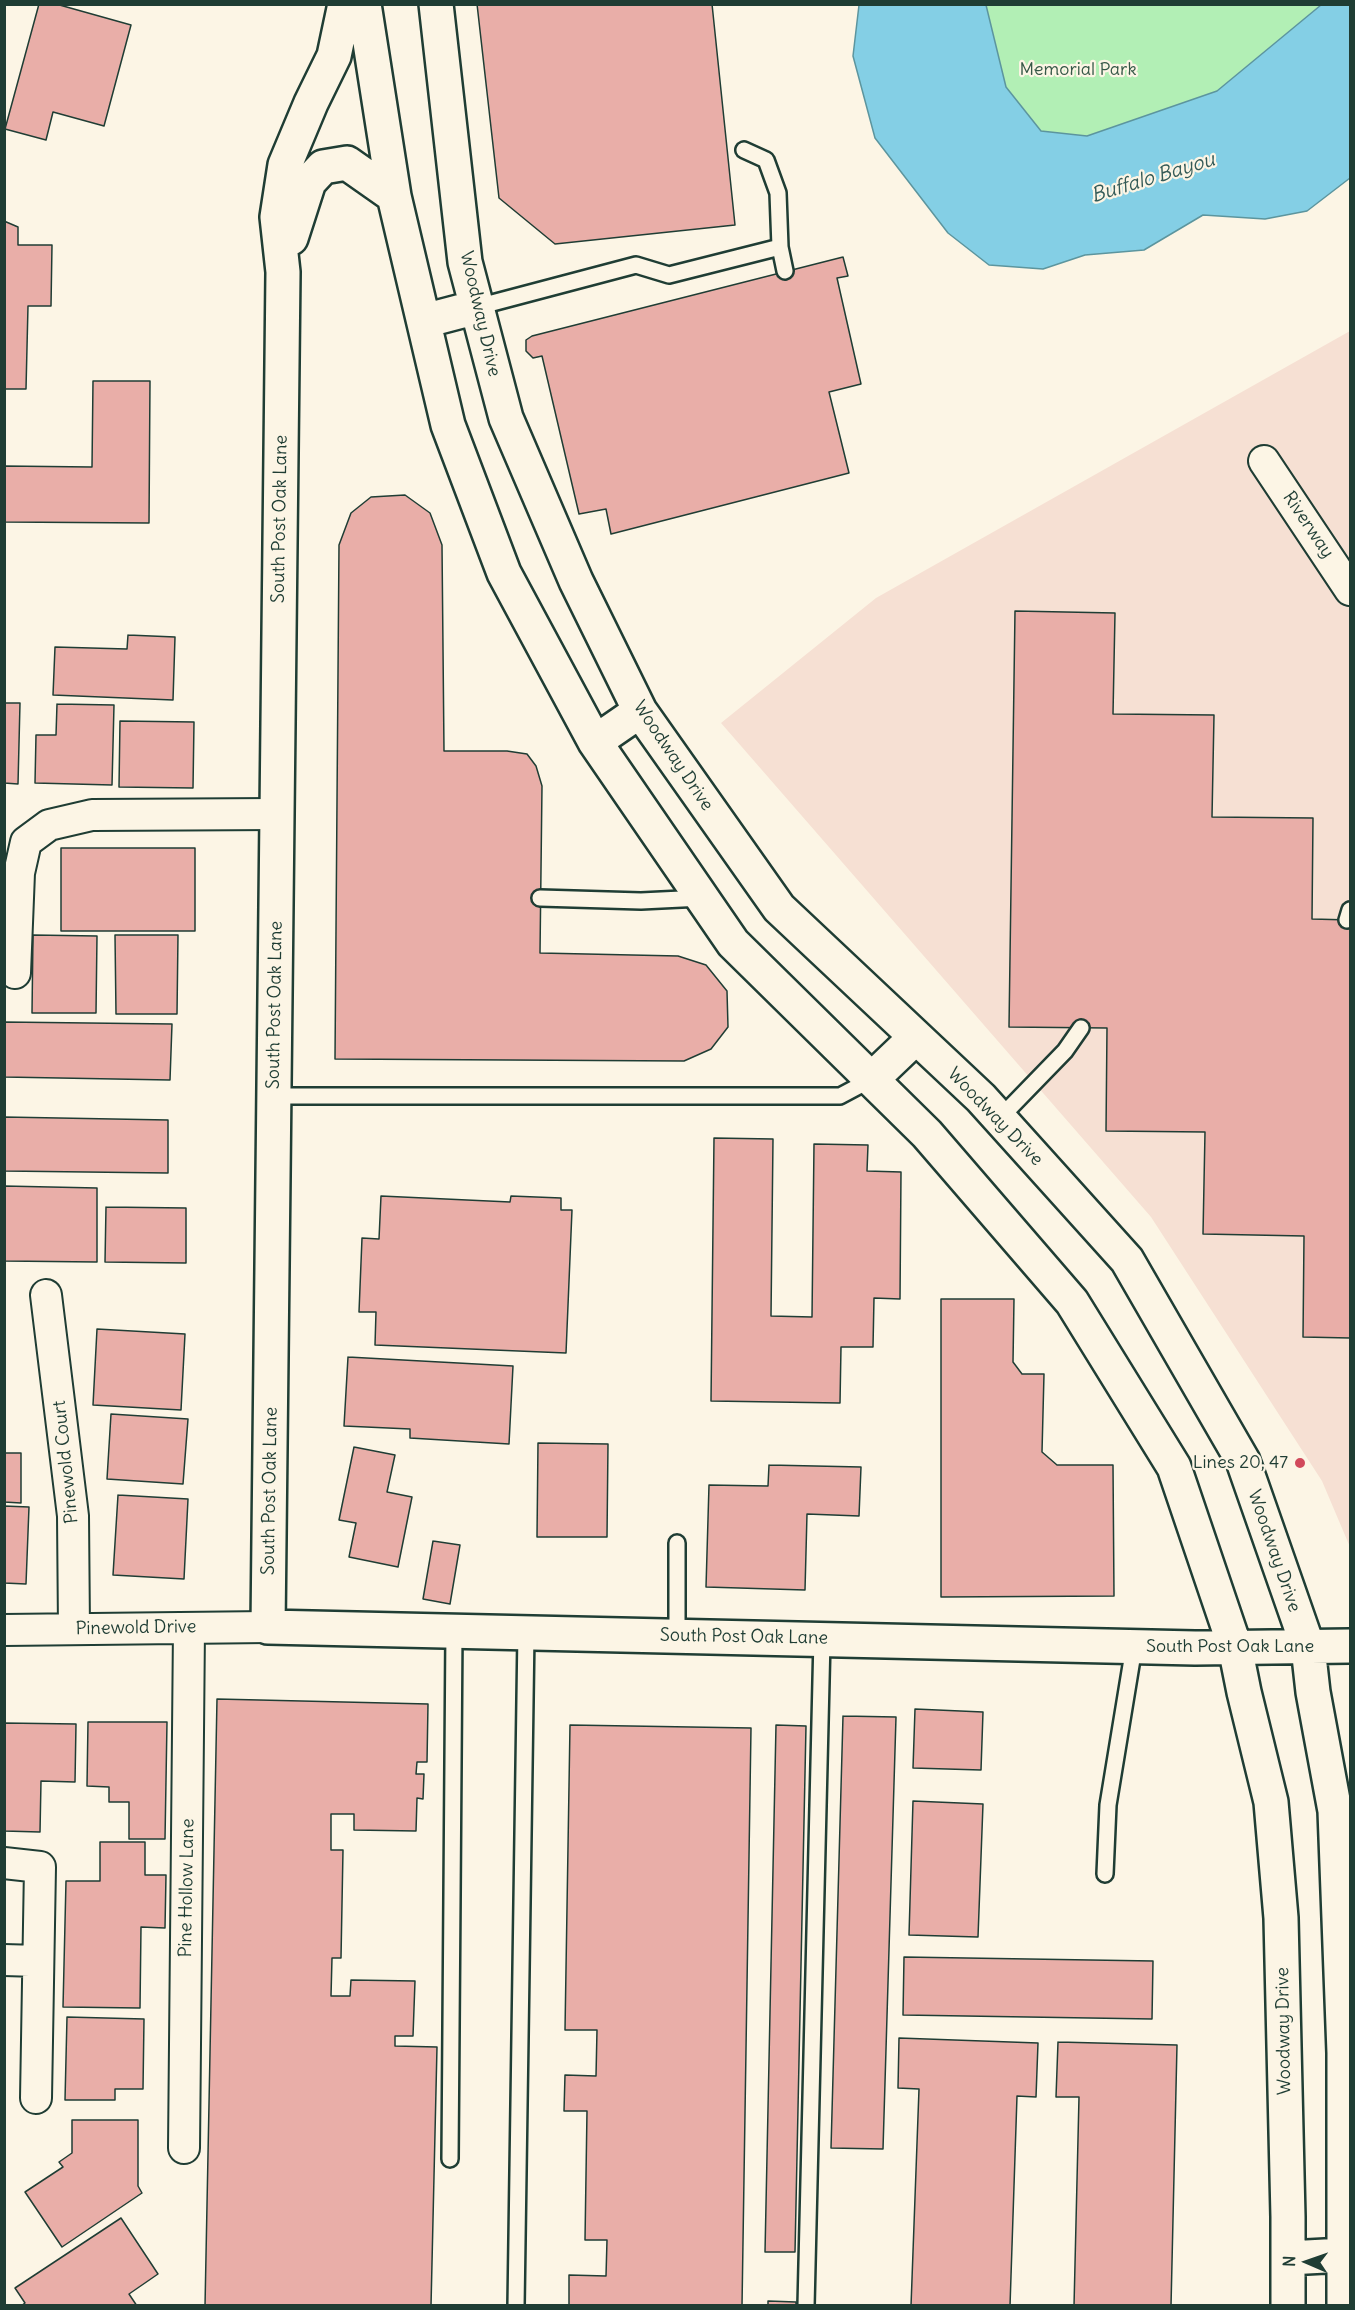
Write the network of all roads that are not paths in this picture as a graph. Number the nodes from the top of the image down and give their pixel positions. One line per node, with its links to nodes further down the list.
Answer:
1 (345, 4): 8 (main road, South Post Oak Lane)
2 (364, 4): 5 (main road, Woodway Drive)
3 (436, 4): 9 (main road, Woodway Drive)
4 (744, 150): 6 (lane)
5 (394, 196): 8 (main road, South Post Oak Lane); 10 (main road, Woodway Drive)
6 (780, 246): 7 (lane); 9 (lane)
7 (785, 271)
8 (283, 272): 15 (main road, South Post Oak Lane)
9 (477, 307): 10 (main road); 13 (main road, Woodway Drive)
10 (424, 321): 14 (main road, Woodway Drive)
11 (1264, 461): 12 (street, Riverway)
12 (1350, 590)
13 (640, 711): 14 (main road); 20 (main road, Woodway Drive)
14 (595, 742): 16 (main road, Woodway Drive)
15 (277, 814): 18 (street); 22 (main road, South Post Oak Lane)
16 (702, 897): 17 (lane); 21 (main road, Woodway Drive)
17 (540, 898)
18 (15, 973)
19 (1082, 1028): 23 (lane)
20 (916, 1037): 21 (main road); 23 (main road, Woodway Drive)
21 (872, 1079): 22 (lane); 36 (main road, Woodway Drive)
22 (274, 1096): 26 (main road, South Post Oak Lane)
23 (999, 1119): 37 (main road, Woodway Drive)
24 (46, 1295): 28 (street, Pinewold Court)
25 (677, 1543): 32 (lane)
26 (268, 1627): 27 (street, Pinewold Drive); 30 (main road, South Post Oak Lane)
27 (189, 1628): 28 (street, Pinewold Drive); 45 (street, Pine Hollow Lane)
28 (74, 1629): 29 (street, Pinewold Drive)
29 (4, 1630)
30 (454, 1630): 31 (main road, South Post Oak Lane); 46 (lane)
31 (526, 1632): 32 (main road, South Post Oak Lane); 49 (lane)
32 (677, 1636): 33 (main road, South Post Oak Lane)
33 (822, 1639): 35 (main road, South Post Oak Lane); 50 (lane)
34 (1350, 1646): 37 (main road, South Post Oak Lane)
35 (1134, 1647): 36 (main road, South Post Oak Lane); 41 (lane)
36 (1235, 1647): 37 (main road, South Post Oak Lane); 48 (main road, Woodway Drive)
37 (1308, 1647): 39 (main road, Woodway Drive)
38 (1350, 1802): 39 (main road)
39 (1337, 1843): 47 (main road, Woodway Drive)
40 (4, 1863): 43 (street)
41 (1105, 1874)
42 (4, 1960): 43 (street)
43 (38, 1961): 44 (street)
44 (36, 2098)
45 (184, 2148)
46 (450, 2159)
47 (1344, 2255): 48 (main road); 52 (main road, Woodway Drive)
48 (1288, 2258): 51 (main road, Woodway Drive)
49 (516, 2306)
50 (806, 2306)
51 (1288, 2306)
52 (1344, 2306)

